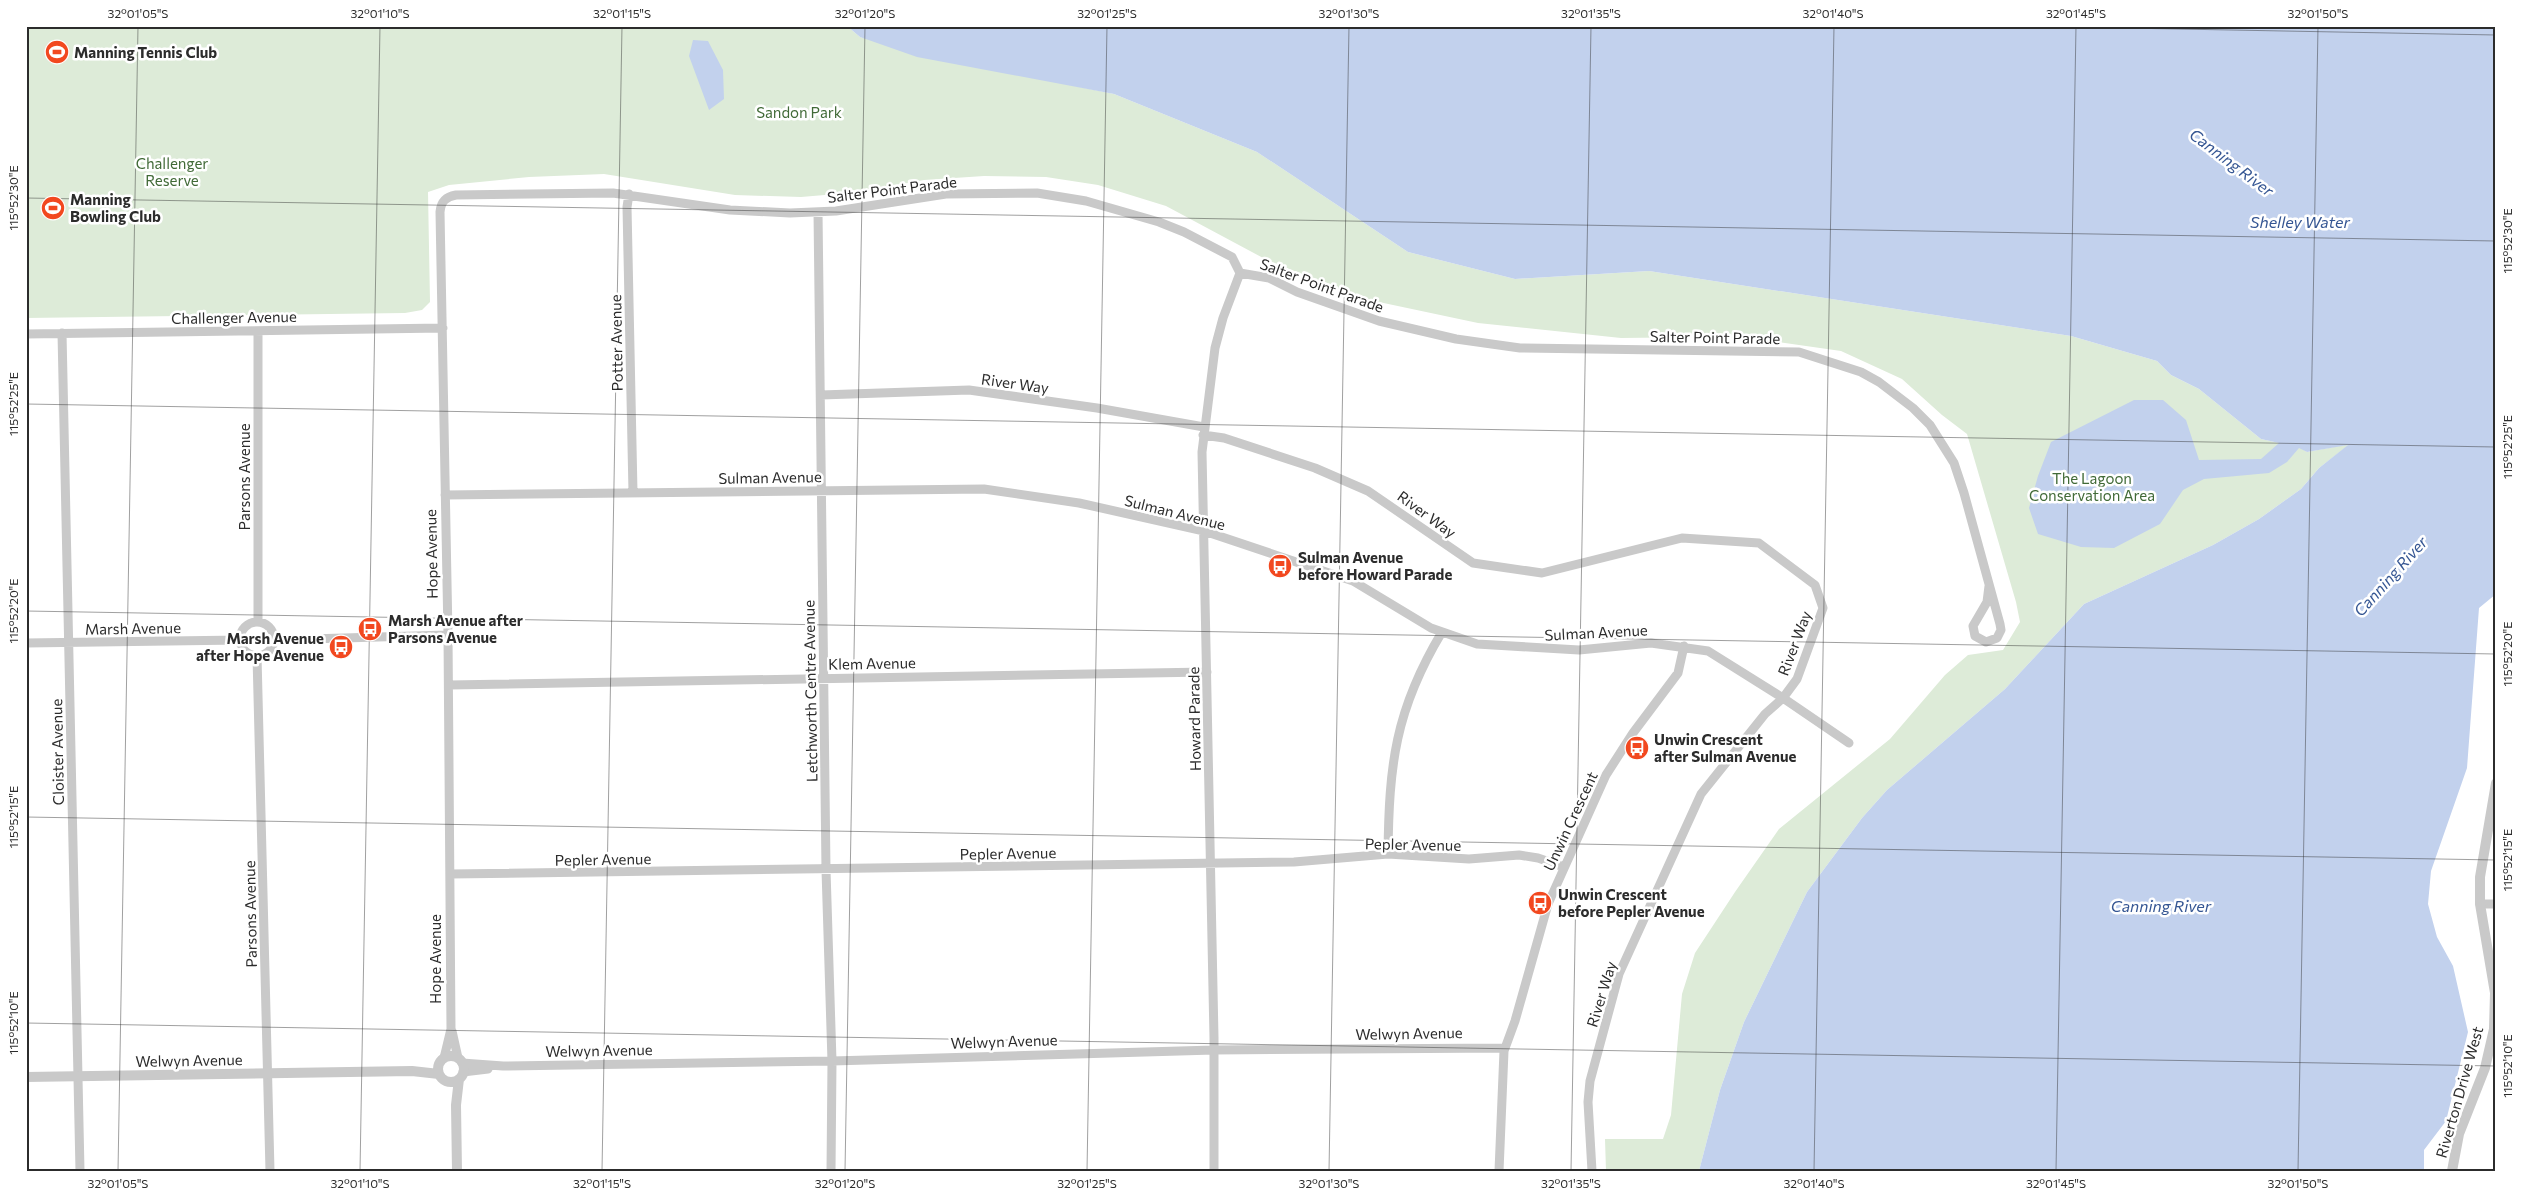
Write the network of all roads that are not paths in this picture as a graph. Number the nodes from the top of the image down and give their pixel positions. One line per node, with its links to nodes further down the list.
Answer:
1 (629, 194): 2 (street, Salter Point Parade); 3 (street, Salter Point Parade); 12 (street, Potter Avenue)
2 (443, 200): 5 (street, Hope Avenue)
3 (818, 212): 4 (street, Salter Point Parade); 9 (street, Letchworth Centre Avenue)
4 (1240, 272): 10 (street, Howard Parade); 15 (street, Salter Point Parade)
5 (443, 328): 6 (street, Challenger Avenue); 13 (street, Hope Avenue)
6 (258, 331): 7 (street, Challenger Avenue); 16 (street, Parsons Avenue)
7 (62, 333): 8 (street, Challenger Avenue); 22 (street, Cloister Avenue)
8 (26, 334)
9 (821, 396): 10 (street, River Way); 11 (street, Letchworth Centre Avenue)
10 (1203, 431): 14 (street, Howard Parade); 28 (street, River Way)
11 (822, 490): 12 (street, Sulman Avenue); 14 (street, Sulman Avenue); 26 (street, Letchworth Centre Avenue)
12 (633, 492): 13 (street, Sulman Avenue)
13 (445, 496): 18 (street, Hope Avenue)
14 (1204, 531): 17 (street, Sulman Avenue); 25 (street, Howard Parade)
15 (1990, 586): 15 (street, Salter Point Parade)
16 (258, 622): 19 (street); 20 (street)
17 (1442, 632): 23 (street, Sulman Avenue); 31 (street)
18 (448, 636): 20 (street); 27 (street, Hope Avenue)
19 (241, 640): 22 (street, Marsh Avenue); 24 (street)
20 (274, 640): 24 (street)
21 (26, 643): 22 (street, Marsh Avenue)
22 (69, 643): 47 (street, Cloister Avenue)
23 (1684, 646): 28 (street, Sulman Avenue); 33 (street, Unwin Crescent)
24 (257, 656): 45 (street, Parsons Avenue)
25 (1207, 672): 26 (street, Klem Avenue); 32 (street, Howard Parade)
26 (824, 677): 27 (street, Klem Avenue); 34 (street, Letchworth Centre Avenue)
27 (448, 685): 35 (street, Hope Avenue)
28 (1783, 698): 29 (street, Sulman Avenue); 57 (street, River Way)
29 (1849, 743)
30 (2496, 783): 36 (street, Riverton Drive West)
31 (1388, 854): 32 (street, Pepler Avenue); 33 (street, Pepler Avenue)
32 (1209, 863): 34 (street, Pepler Avenue); 40 (street, Howard Parade)
33 (1564, 867): 39 (street, Unwin Crescent)
34 (826, 870): 35 (street, Pepler Avenue); 42 (street, Letchworth Centre Avenue)
35 (450, 874): 38 (street, Hope Avenue)
36 (2480, 904): 37 (street); 58 (street, Riverton Drive West)
37 (2496, 904)
38 (451, 1029): 41 (street, Hope Avenue); 43 (street, Hope Avenue)
39 (1505, 1048): 40 (street, Welwyn Avenue); 56 (street, Unwin Crescent)
40 (1214, 1050): 42 (street, Welwyn Avenue); 55 (street, Howard Parade)
41 (442, 1060): 43 (street, Welwyn Avenue); 44 (street, Welwyn Avenue); 46 (street)
42 (832, 1061): 43 (street, Welwyn Avenue); 54 (street, Letchworth Centre Avenue)
43 (460, 1068): 49 (street, Welwyn Avenue); 50 (street, Hope Avenue)
44 (412, 1071): 45 (street, Welwyn Avenue); 46 (street, Welwyn Avenue)
45 (268, 1073): 47 (street, Welwyn Avenue); 52 (street, Parsons Avenue)
46 (439, 1074): 49 (street)
47 (78, 1077): 48 (street, Welwyn Avenue); 51 (street, Cloister Avenue)
48 (26, 1078)
49 (447, 1081): 50 (street, Hope Avenue)
50 (456, 1105): 53 (street, Hope Avenue)
51 (80, 1171)
52 (270, 1171)
53 (457, 1171)
54 (831, 1171)
55 (1214, 1171)
56 (1499, 1171)
57 (1592, 1171)
58 (2452, 1171)

